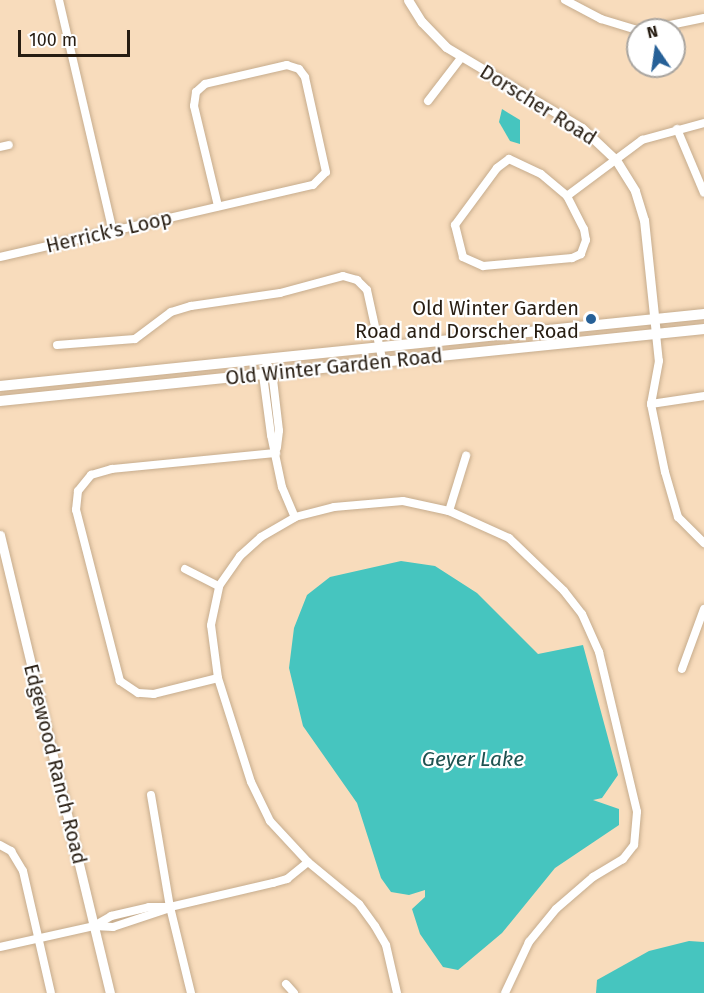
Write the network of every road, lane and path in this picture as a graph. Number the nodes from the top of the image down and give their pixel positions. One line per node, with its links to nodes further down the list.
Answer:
1 (59, 0): 15 (street)
2 (408, 0): 7 (street, Dorscher Road)
3 (565, 0): 6 (street)
4 (704, 18): 5 (street)
5 (686, 22)
6 (626, 26)
7 (461, 58): 8 (street); 11 (street, Dorscher Road)
8 (428, 101)
9 (704, 123): 10 (street)
10 (677, 129): 11 (street); 12 (street)
11 (616, 160): 13 (street); 18 (street, Dorscher Road)
12 (704, 193)
13 (567, 196): 13 (street)
14 (218, 206): 14 (street, Herrick's Loop); 15 (street, Herrick's Loop)
15 (113, 232): 16 (street, Herrick's Loop)
16 (0, 257)
17 (704, 314): 18 (main road, Old Winter Garden Road)
18 (655, 320): 20 (street, Dorscher Road); 22 (main road, Old Winter Garden Road)
19 (704, 329): 20 (main road, Old Winter Garden Road)
20 (656, 334): 24 (main road, Old Winter Garden Road); 29 (street)
21 (57, 345): 22 (street)
22 (381, 348): 23 (main road, Old Winter Garden Road); 24 (street)
23 (268, 360): 25 (street); 26 (main road, Old Winter Garden Road)
24 (383, 363): 25 (main road, Old Winter Garden Road)
25 (268, 374): 28 (main road, Old Winter Garden Road); 30 (street)
26 (0, 386)
27 (704, 396): 29 (street)
28 (0, 400)
29 (651, 404): 35 (street)
30 (276, 453): 33 (street); 40 (street)
31 (466, 456): 32 (street)
32 (449, 511): 33 (street); 54 (street)
33 (295, 517): 37 (street)
34 (0, 535): 45 (street, Edgewood Ranch Road)
35 (704, 543)
36 (185, 569): 37 (street)
37 (219, 586): 40 (street)
38 (704, 609): 39 (street)
39 (682, 669)
40 (218, 678): 43 (street)
41 (151, 795): 44 (street)
42 (0, 845): 46 (street)
43 (308, 862): 44 (street); 53 (street)
44 (170, 907): 45 (street); 51 (street)
45 (94, 926): 46 (street); 50 (street, Edgewood Ranch Road)
46 (39, 938): 47 (street); 49 (street)
47 (0, 947)
48 (286, 984): 52 (street)
49 (51, 993)
50 (110, 993)
51 (191, 993)
52 (294, 993)
53 (396, 993)
54 (505, 993)

